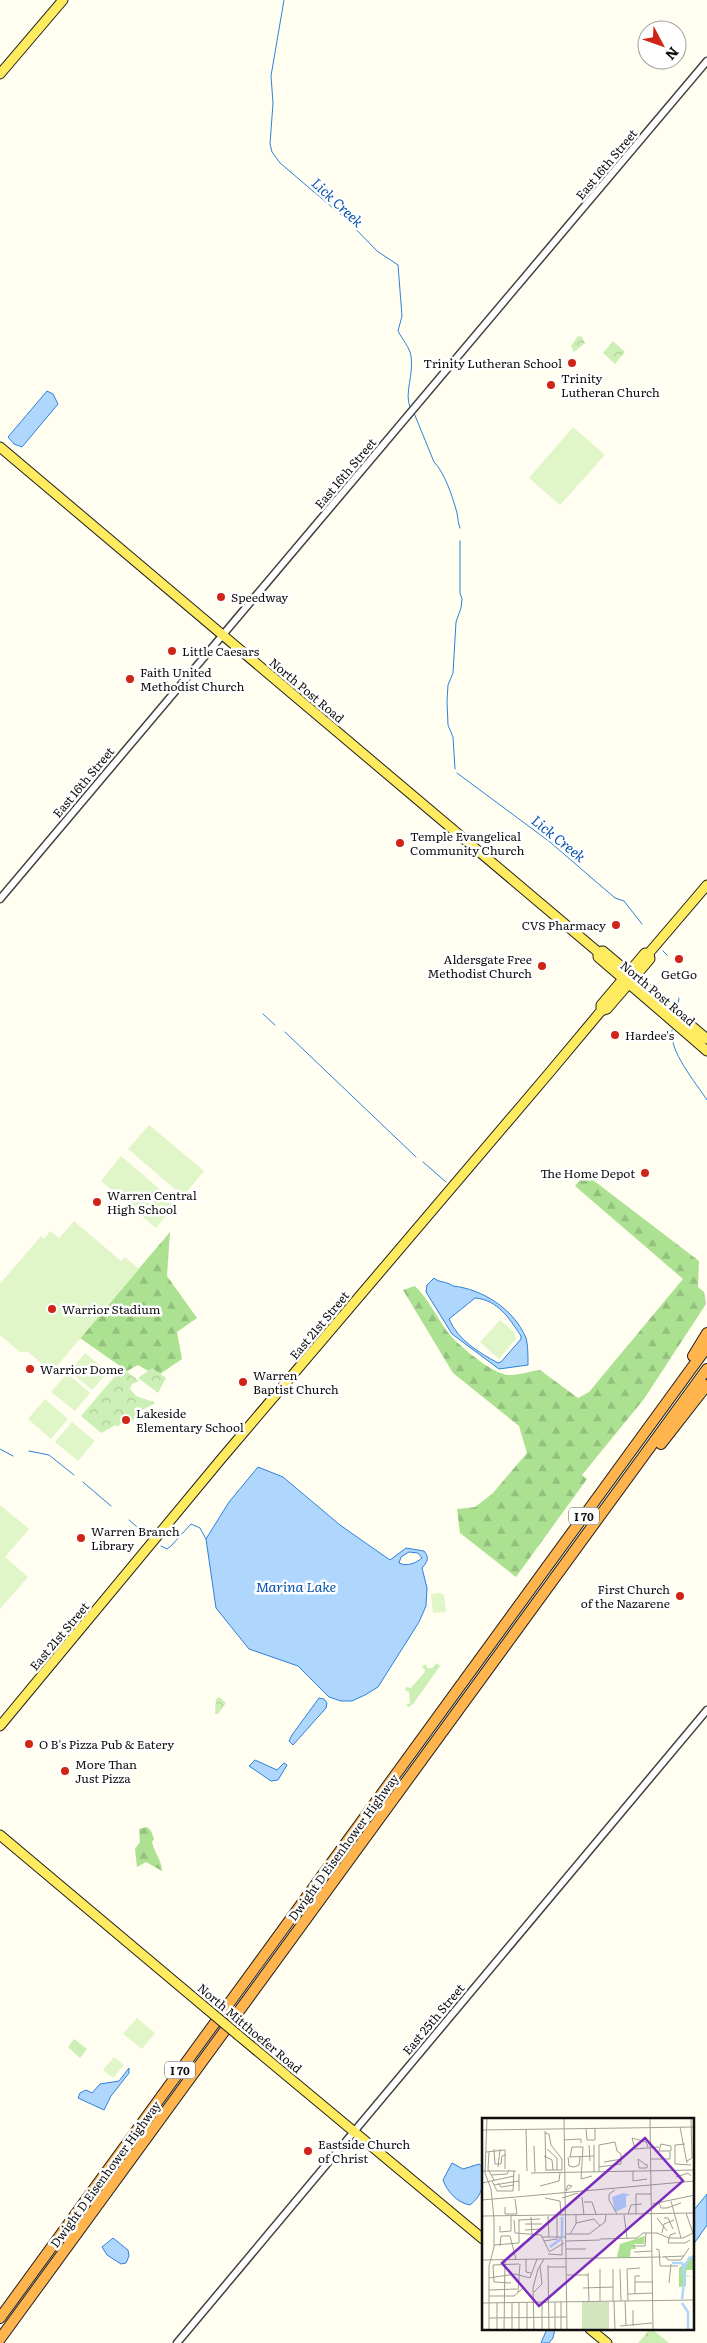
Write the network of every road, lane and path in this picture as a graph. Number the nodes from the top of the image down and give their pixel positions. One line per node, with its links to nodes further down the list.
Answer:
1 (63, 0): 3 (main road)
2 (707, 61): 5 (street, East 16th Street)
3 (0, 74)
4 (0, 447): 5 (main road, North Post Road)
5 (223, 635): 7 (street, East 16th Street); 8 (main road, North Post Road)
6 (707, 885): 8 (main road, East 21st Street)
7 (0, 899)
8 (628, 978): 9 (main road, North Post Road); 10 (main road, North Post Road); 20 (main road, East 21st Street)
9 (667, 1004): 10 (main road); 11 (main road, North Post Road)
10 (661, 1013): 12 (main road, North Post Road)
11 (707, 1039)
12 (707, 1051)
13 (707, 1333): 17 (highway)
14 (707, 1347): 17 (highway, Dwight D Eisenhower Highway / I 70)
15 (707, 1369): 18 (highway, Dwight D Eisenhower Highway / I 70)
16 (707, 1385): 18 (highway)
17 (589, 1509): 24 (highway, Dwight D Eisenhower Highway / I 70)
18 (575, 1552): 26 (highway, Dwight D Eisenhower Highway / I 70)
19 (707, 1710): 22 (street, East 25th Street)
20 (0, 1726)
21 (0, 1835): 22 (main road, North Mitthoefer Road, bridge)
22 (354, 2131): 23 (main road, North Mitthoefer Road); 27 (street, East 25th Street)
23 (482, 2238)
24 (0, 2318)
25 (591, 2330): 28 (main road)
26 (0, 2340)
27 (177, 2343)
28 (607, 2343)

